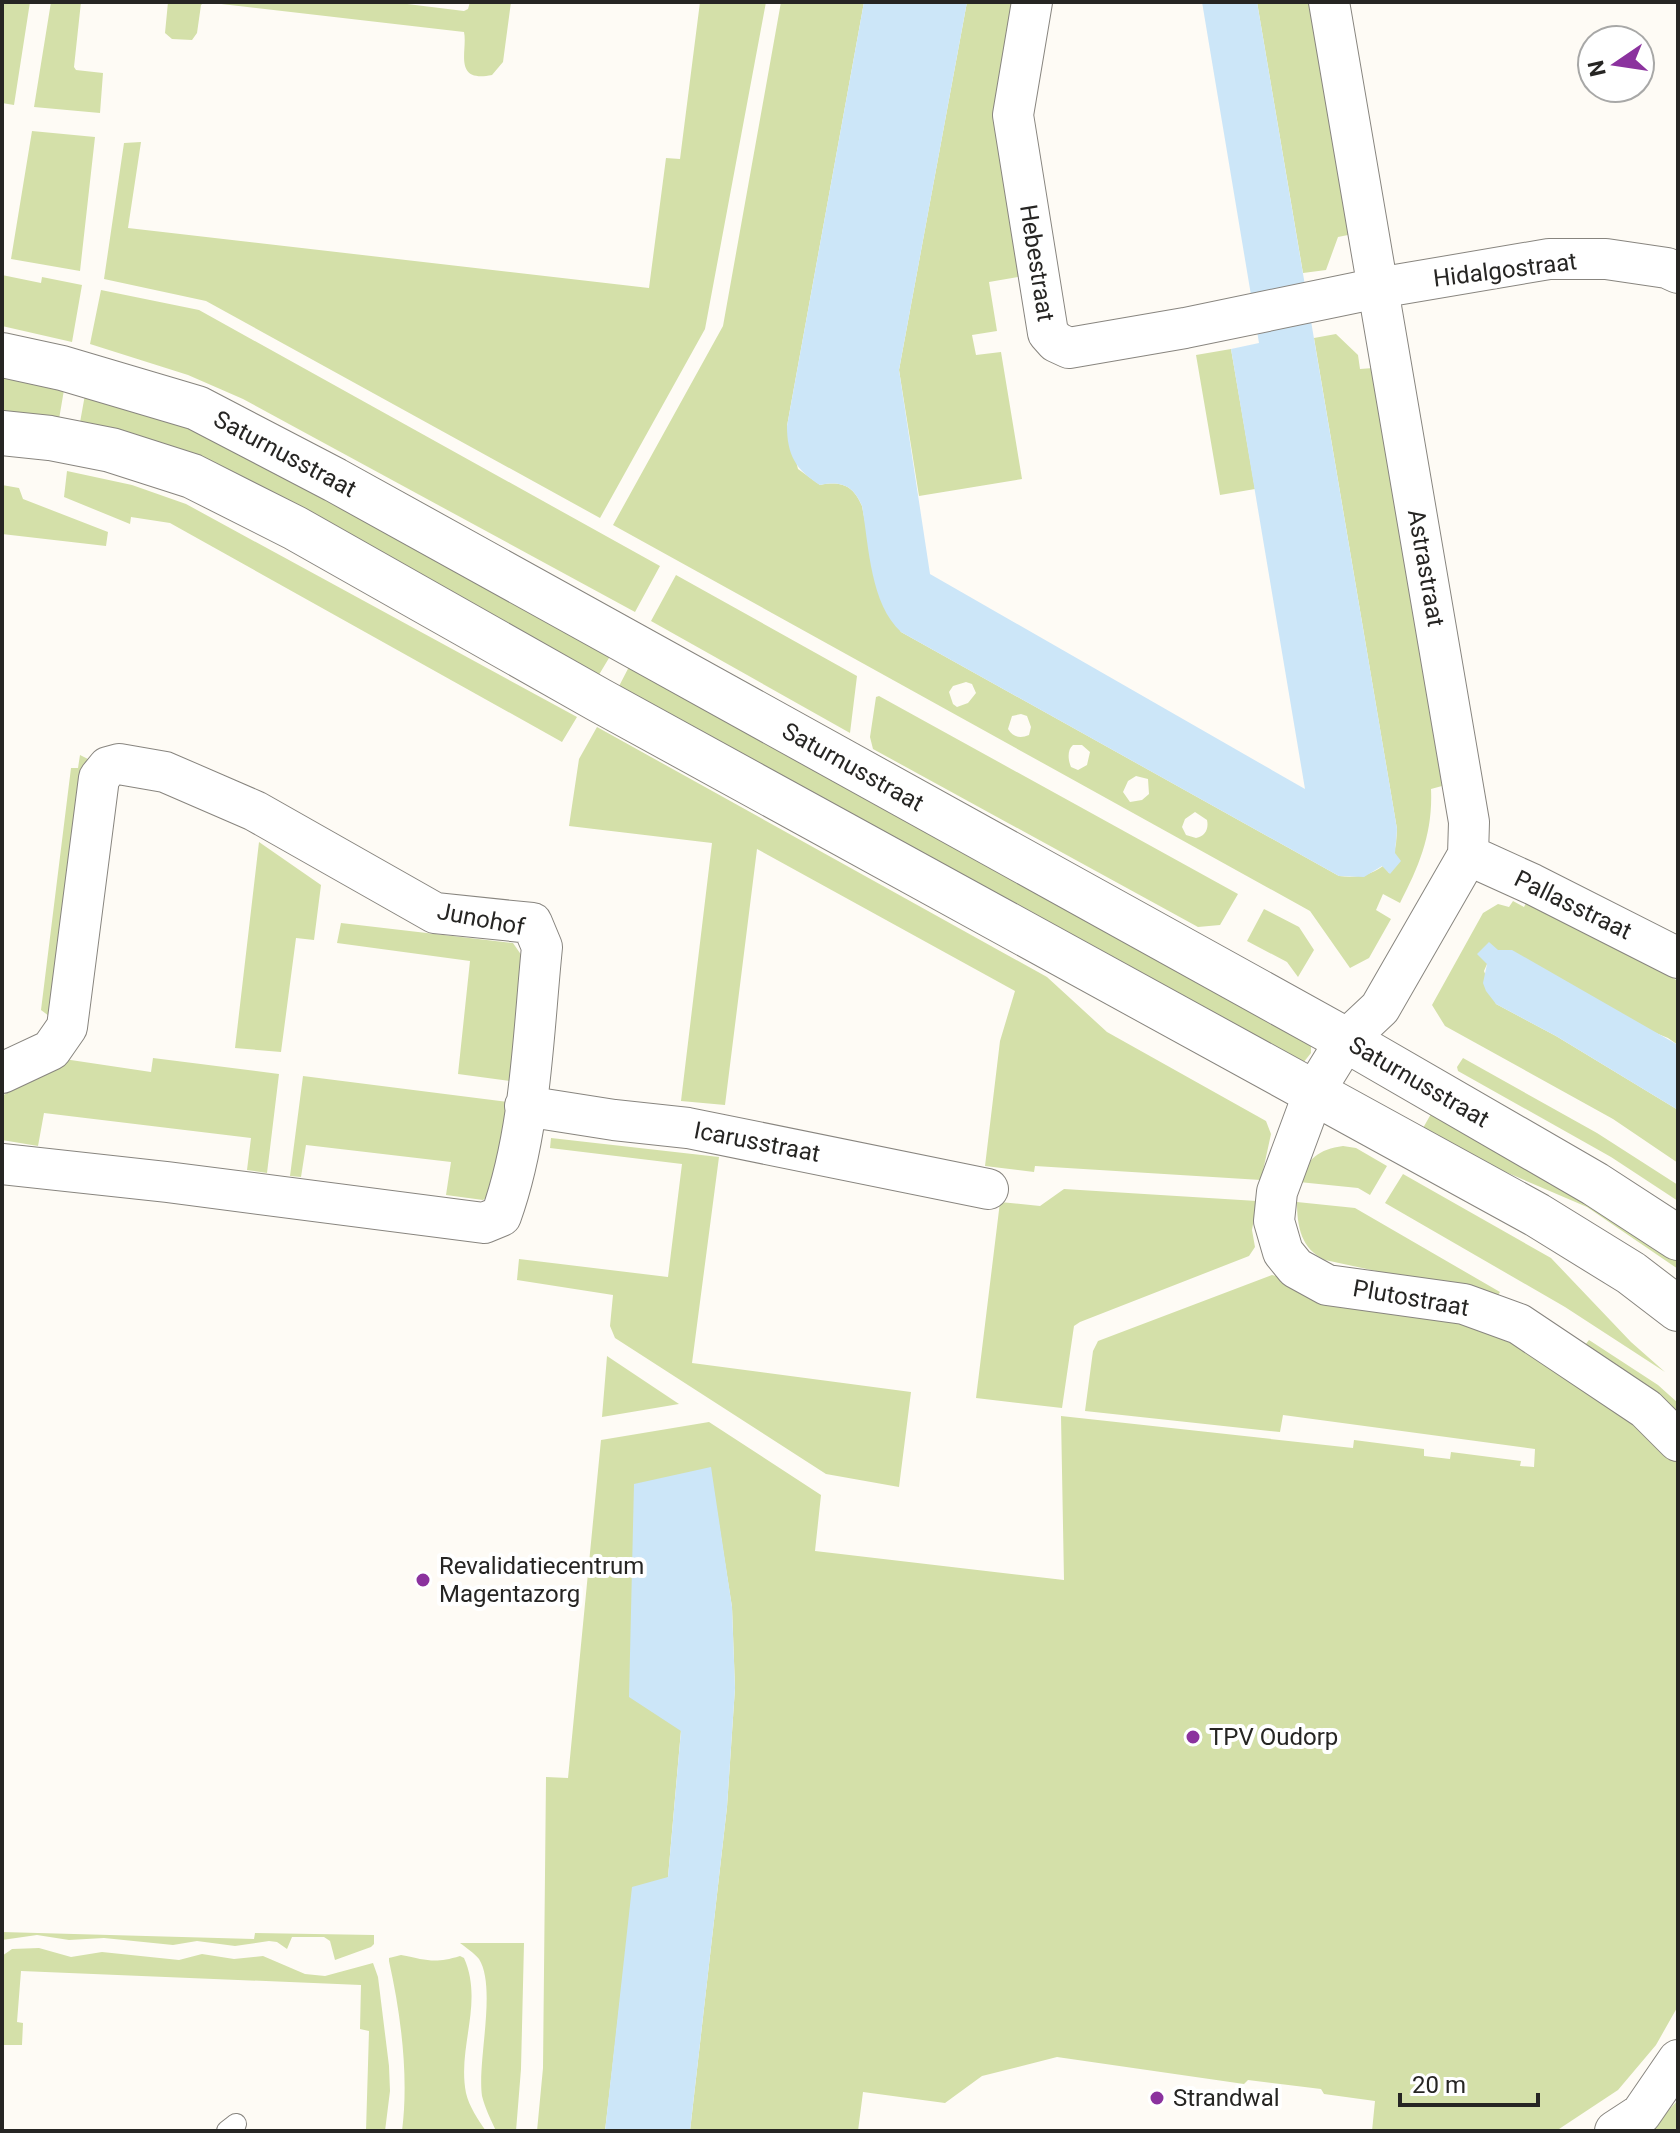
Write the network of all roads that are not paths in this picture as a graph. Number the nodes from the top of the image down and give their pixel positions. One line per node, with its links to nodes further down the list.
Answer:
1 (1032, 2): 4 (street, Hebestraat)
2 (1329, 2): 4 (street, Astrastraat)
3 (1678, 273): 4 (street, Hidalgostraat)
4 (1378, 288): 7 (street, Astrastraat)
5 (2, 355): 9 (street, Saturnusstraat)
6 (2, 433): 11 (street)
7 (1468, 855): 8 (street, Pallasstraat); 9 (street)
8 (1678, 958)
9 (1346, 1040): 11 (street); 15 (street, Saturnusstraat)
10 (2, 1073): 12 (street, Junohof)
11 (1314, 1092): 16 (street); 17 (street, Plutostraat)
12 (525, 1106): 13 (street, Junohof); 14 (street, Icarusstraat)
13 (2, 1164)
14 (988, 1189)
15 (1678, 1238)
16 (1678, 1309)
17 (1678, 1441)
18 (1678, 2060): 19 (street)
19 (1615, 2131)

